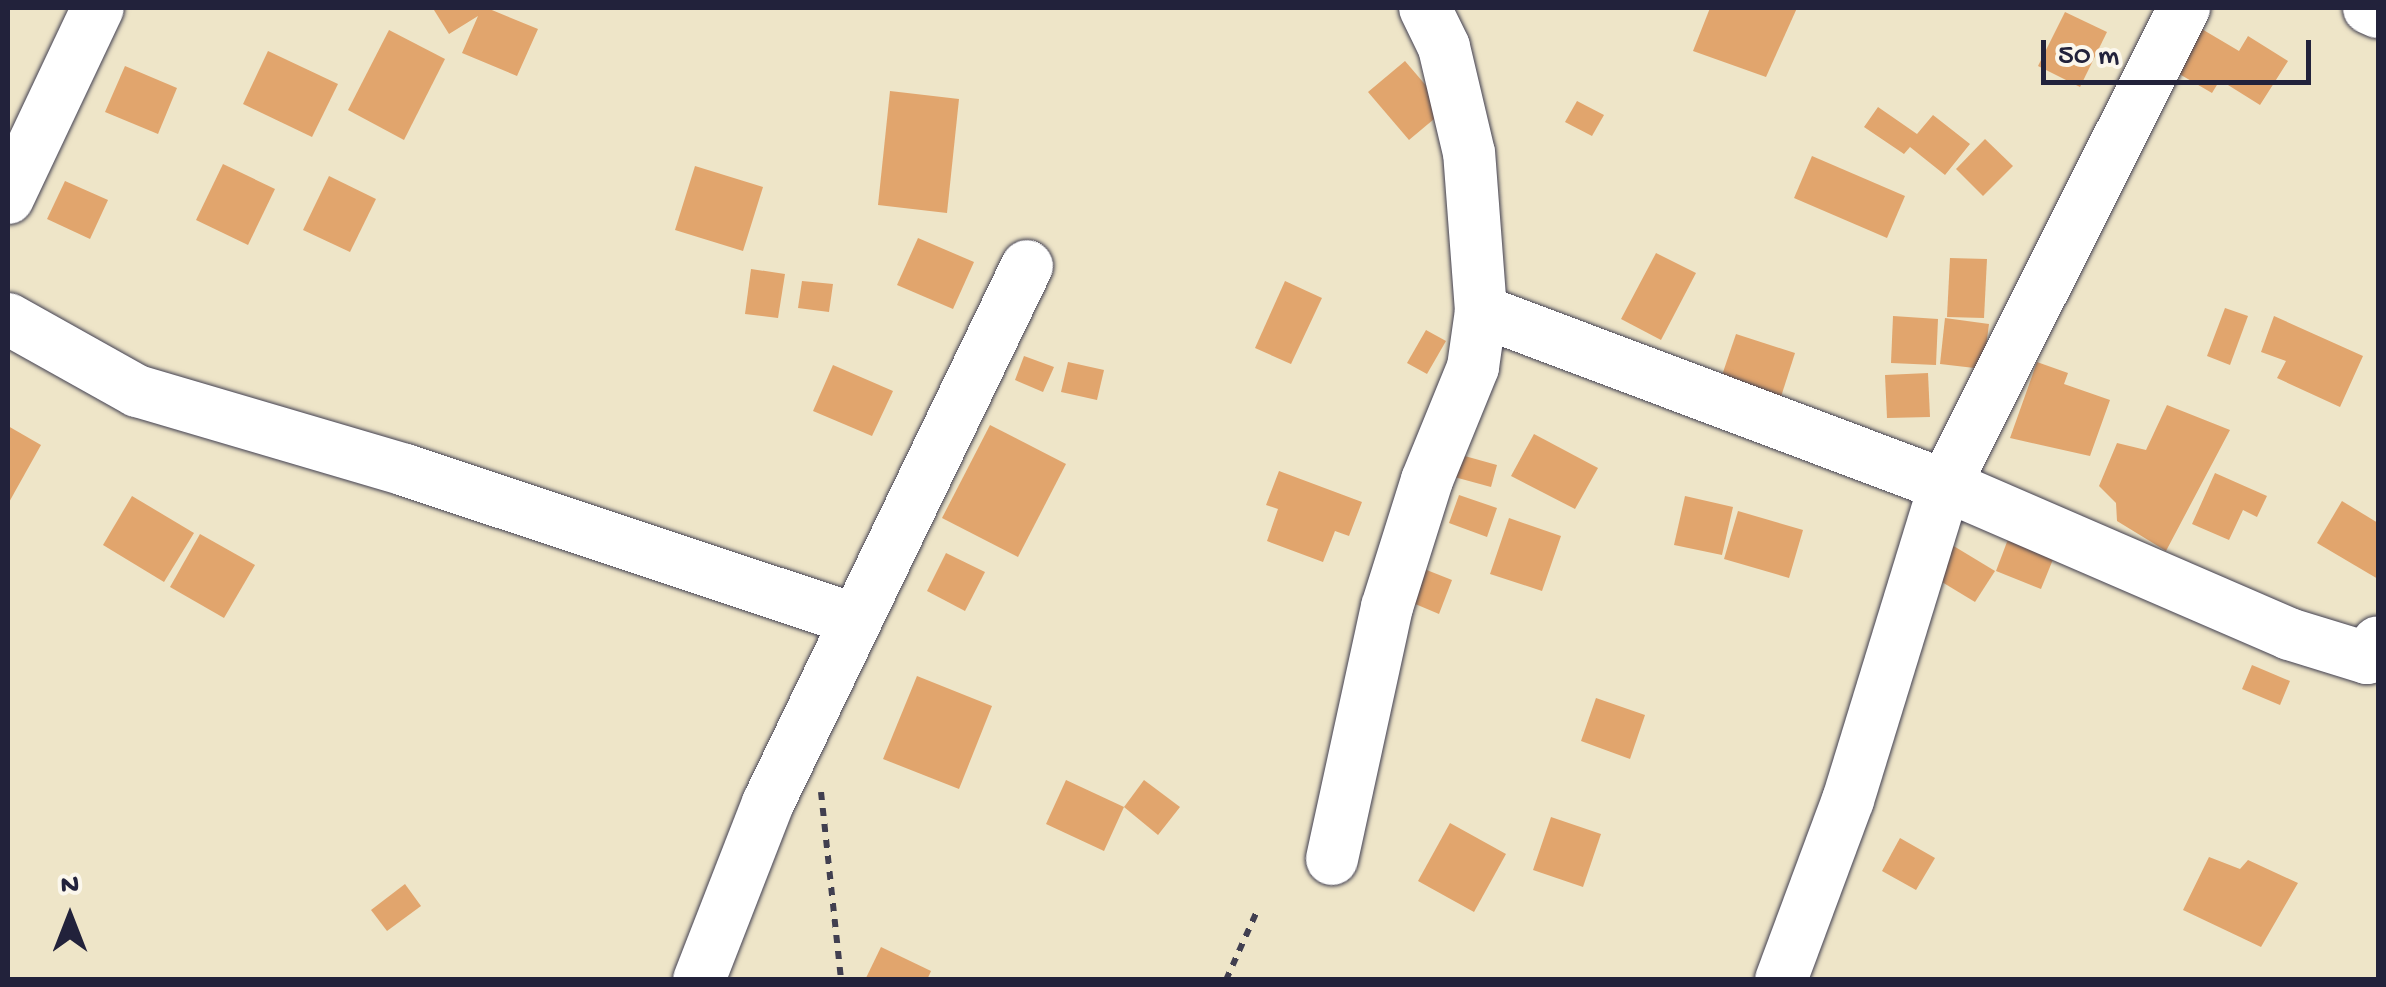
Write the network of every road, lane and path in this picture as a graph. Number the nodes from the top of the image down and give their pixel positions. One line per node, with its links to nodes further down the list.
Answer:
1 (98, 8): 6 (street)
2 (1425, 8): 8 (street)
3 (2184, 8): 10 (street)
4 (2369, 8): 5 (street)
5 (2378, 12)
6 (8, 198)
7 (1027, 266): 11 (street)
8 (1481, 311): 10 (street); 14 (street)
9 (8, 319): 11 (street)
10 (1945, 485): 12 (street); 19 (street)
11 (856, 620): 16 (street)
12 (2375, 654)
13 (820, 786): 17 (path)
14 (1332, 859)
15 (1257, 912): 18 (path)
16 (699, 980)
17 (841, 980)
18 (1226, 980)
19 (1781, 980)

